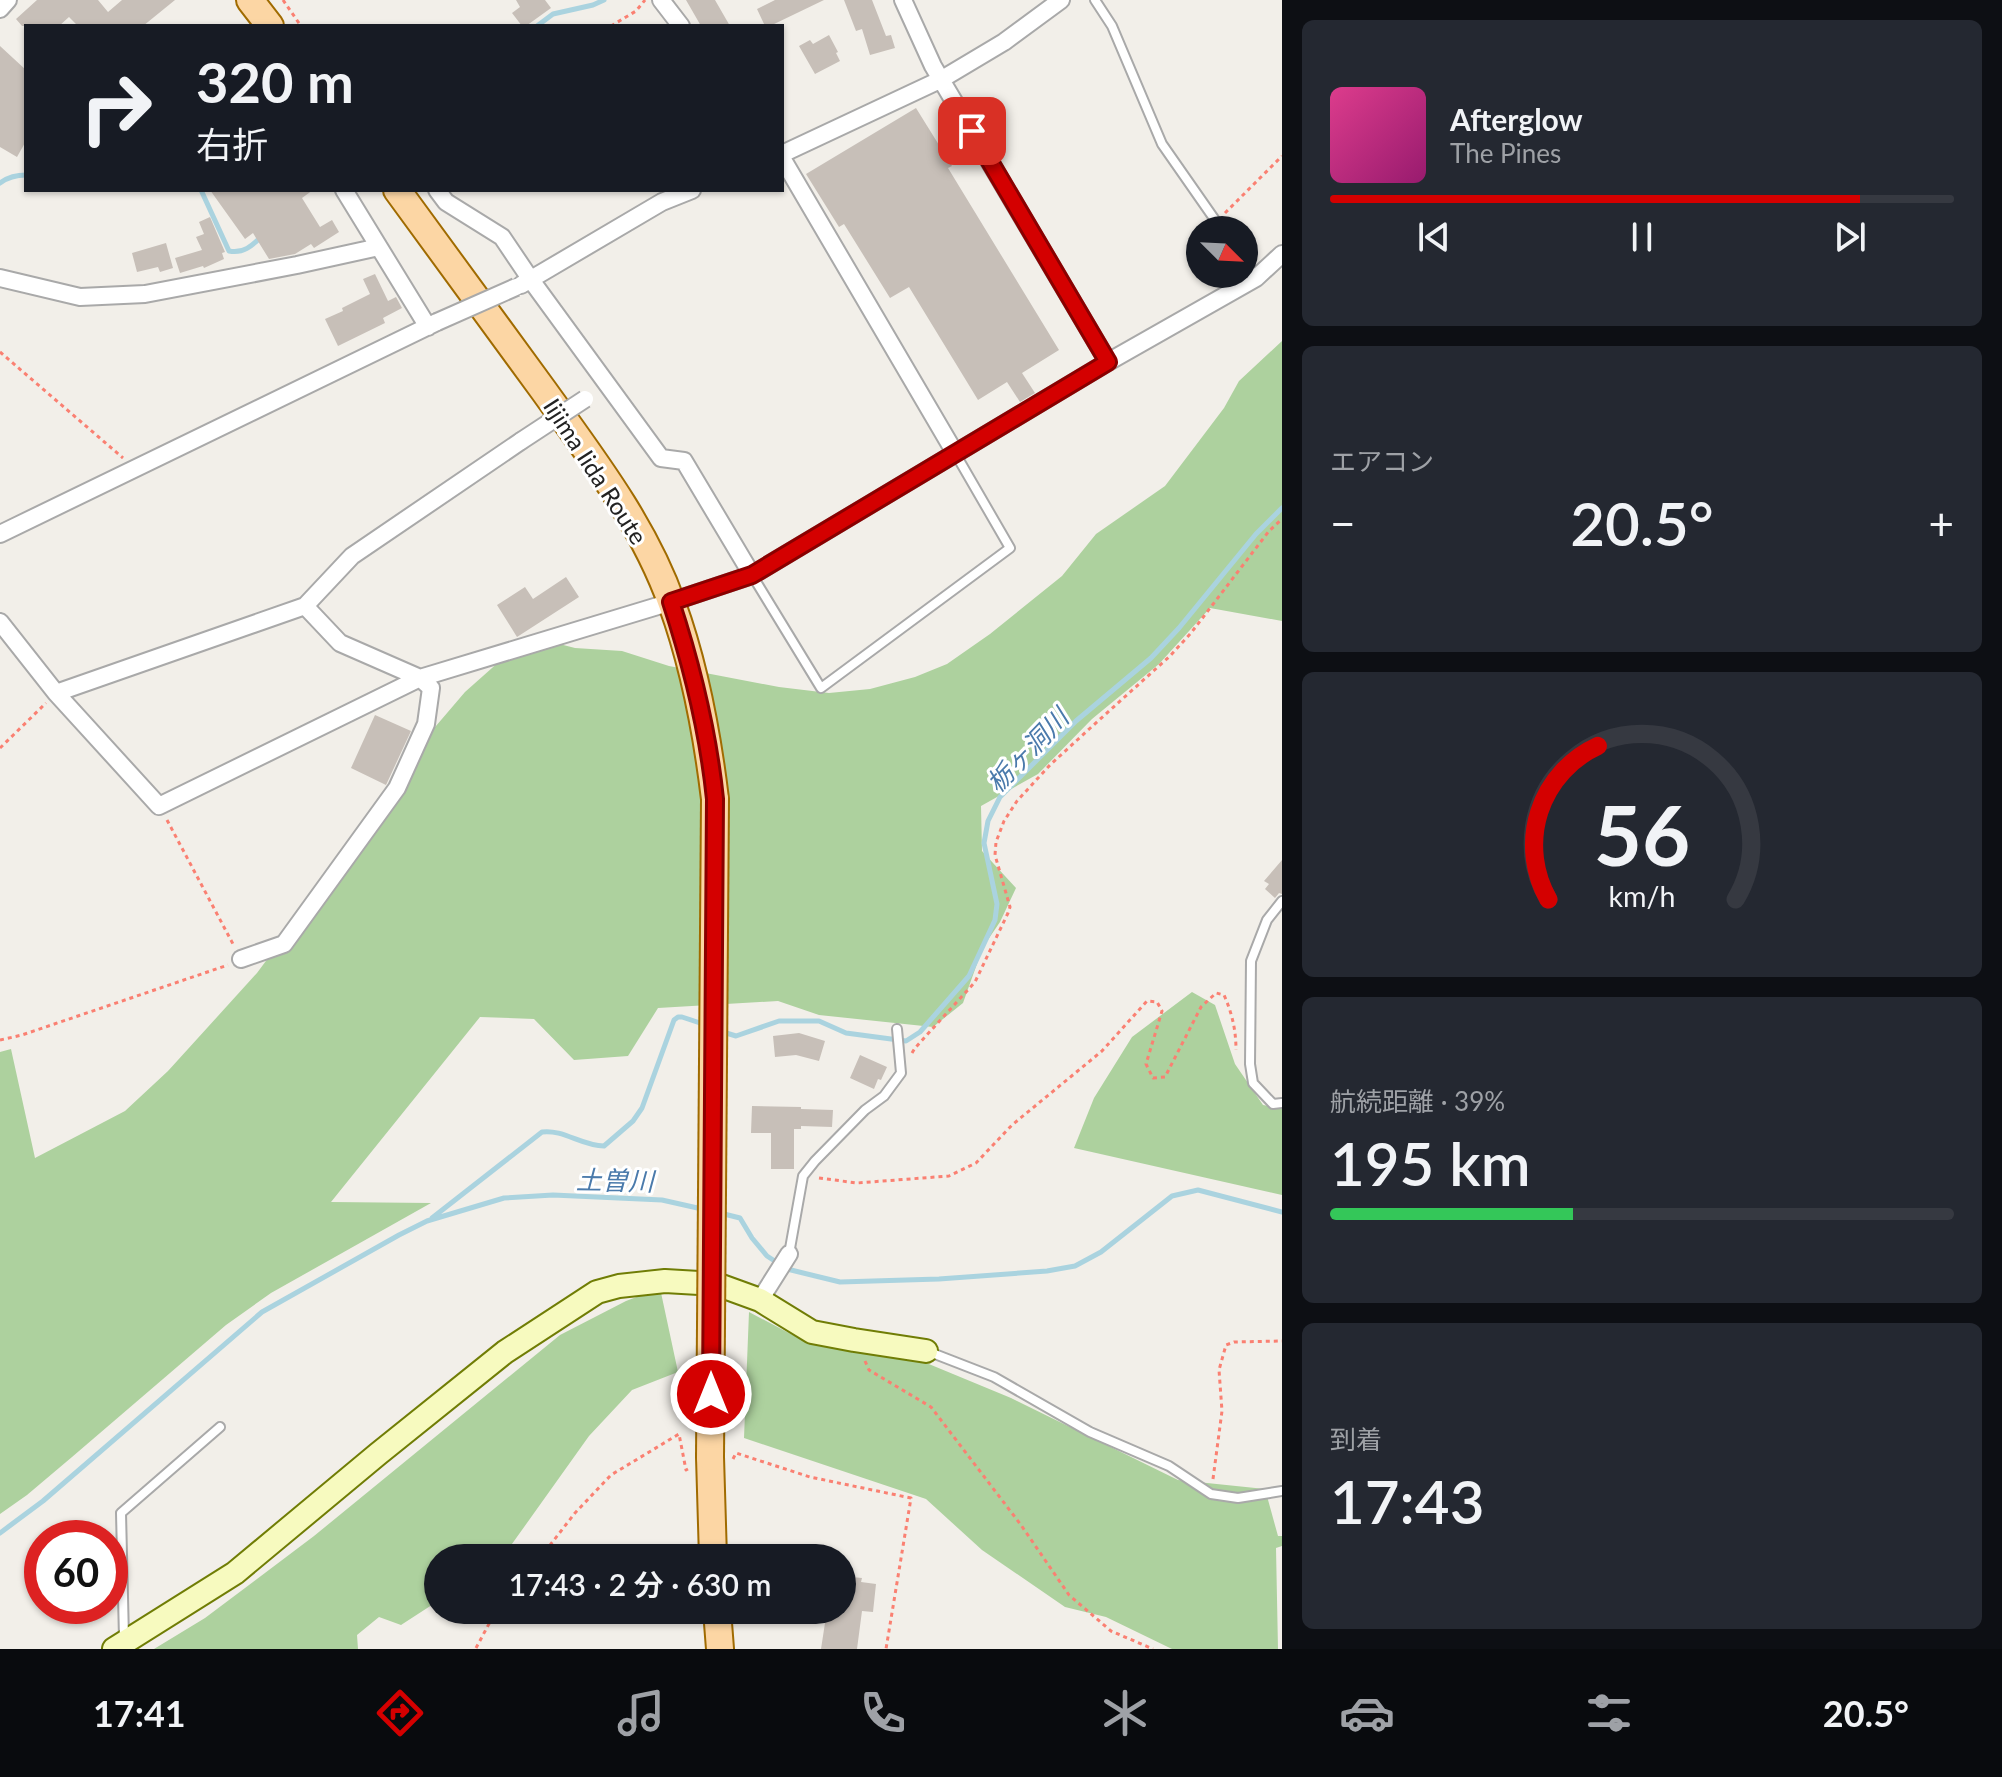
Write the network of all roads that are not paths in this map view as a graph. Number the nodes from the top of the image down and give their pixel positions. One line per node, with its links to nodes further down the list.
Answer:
1 (8, 0): 8 (street)
2 (250, 0): 9 (main road)
3 (265, 0): 10 (main road)
4 (661, 0): 11 (street)
5 (903, 0): 12 (street)
6 (1061, 0): 12 (street)
7 (1095, 0): 19 (lane)
8 (0, 9)
9 (268, 24)
10 (283, 24)
11 (679, 24)
12 (942, 79): 13 (street); 27 (street)
13 (784, 155)
14 (784, 159): 29 (street)
15 (345, 192): 20 (street)
16 (398, 192): 32 (main road, Iijima Iida Route)
17 (438, 192): 24 (street)
18 (687, 192): 24 (street)
19 (1212, 216)
20 (379, 247): 23 (street); 26 (street)
21 (1282, 254): 22 (street)
22 (1258, 276)
23 (0, 278)
24 (523, 283): 26 (street, bridge); 28 (street)
25 (1238, 288): 27 (street)
26 (433, 325): 30 (street)
27 (1108, 362): 29 (street)
28 (607, 385): 31 (street); 33 (street, bridge)
29 (955, 453): 31 (street); 31 (lane)
30 (0, 534)
31 (752, 575): 32 (street)
32 (671, 602): 35 (street); 46 (main road, Iijima Iida Route, bridge)
33 (305, 606): 35 (street); 36 (street)
34 (0, 622): 36 (street)
35 (420, 678): 36 (street); 38 (street)
36 (56, 693)
37 (1282, 901): 40 (lane)
38 (241, 959)
39 (897, 1029): 41 (lane)
40 (1282, 1103)
41 (789, 1254): 42 (street)
42 (760, 1300): 43 (street); 48 (street)
43 (926, 1351): 45 (lane)
44 (220, 1427): 48 (lane)
45 (1282, 1491)
46 (713, 1544)
47 (718, 1624): 49 (main road)
48 (119, 1646)
49 (720, 1649)

